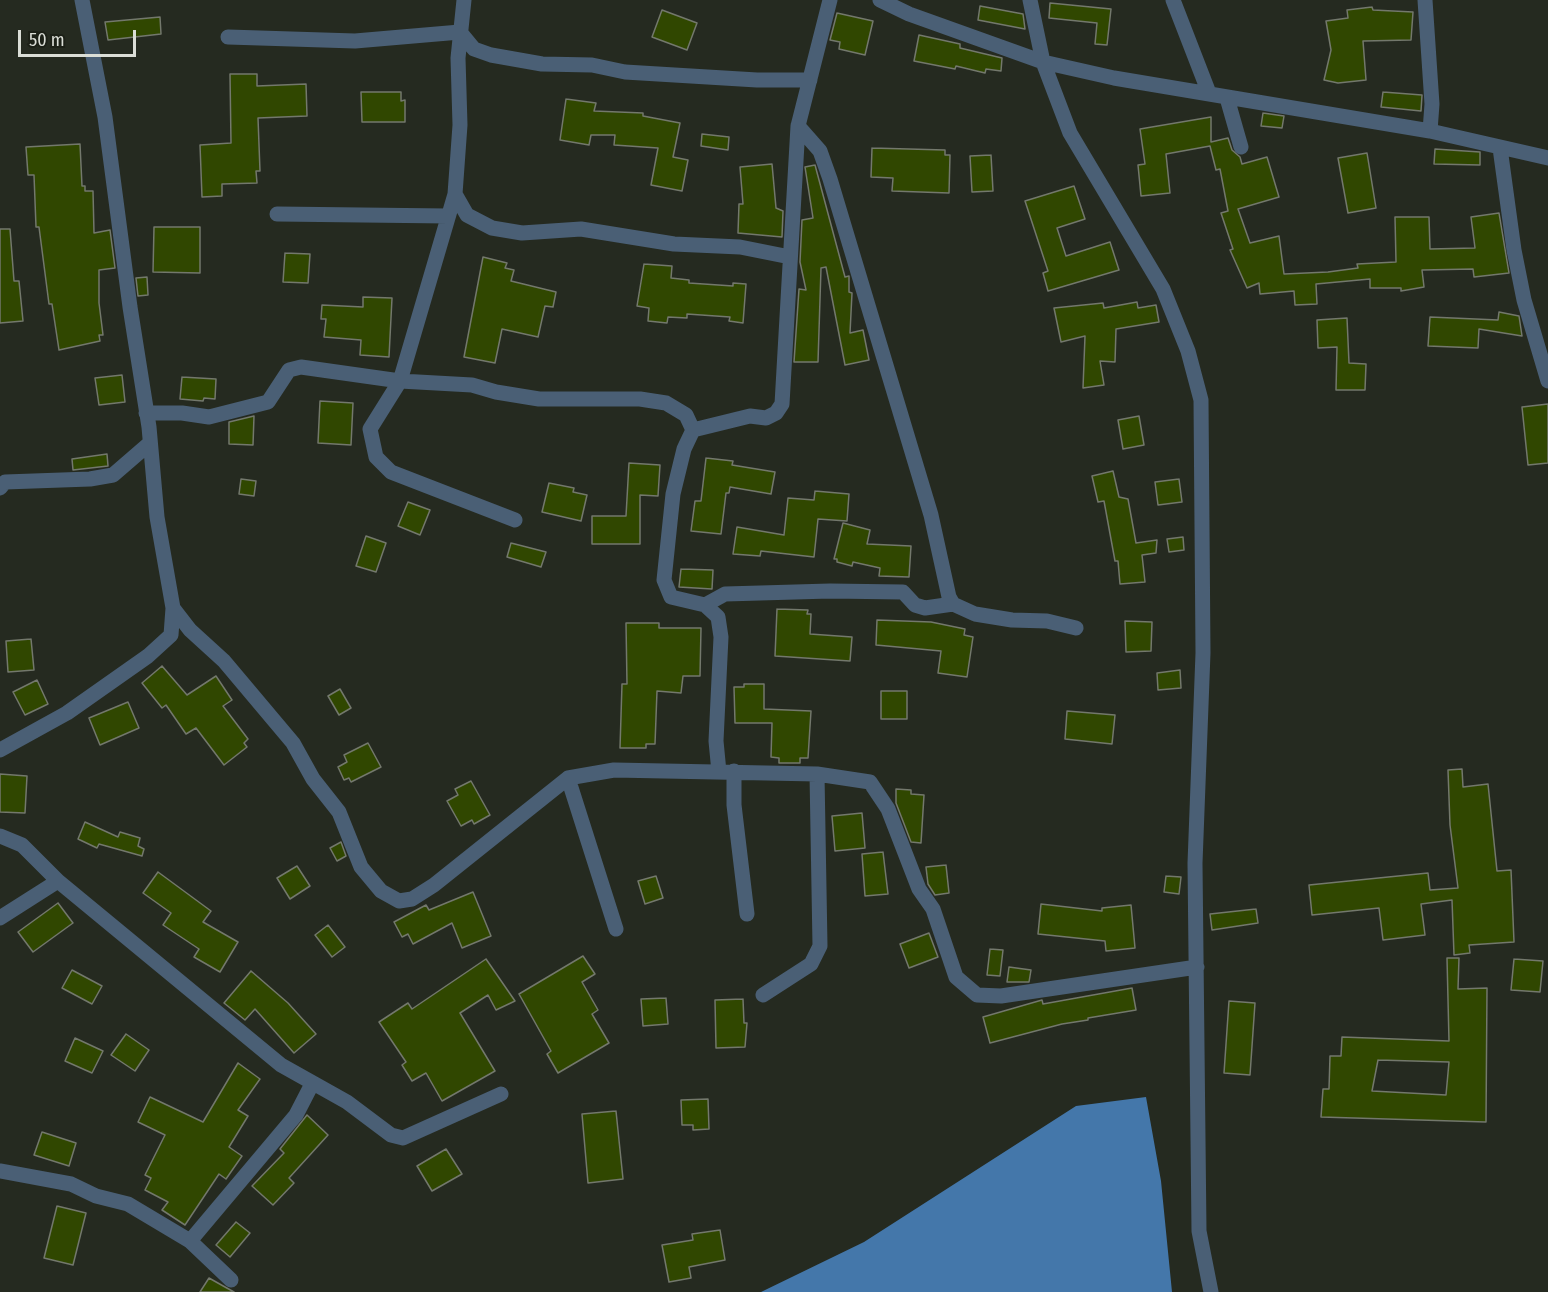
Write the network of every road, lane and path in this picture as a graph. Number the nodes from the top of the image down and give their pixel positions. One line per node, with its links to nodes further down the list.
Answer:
1 (82, 0): 25 (street)
2 (464, 0): 8 (street)
3 (830, 0): 11 (street)
4 (880, 0): 10 (street)
5 (1030, 0): 10 (street)
6 (1173, 0): 12 (street)
7 (1425, 0): 15 (street)
8 (460, 32): 9 (street); 11 (street); 19 (street)
9 (228, 37)
10 (1042, 62): 12 (street); 43 (street)
11 (810, 80): 14 (street)
12 (1209, 93): 13 (street)
13 (1227, 98): 15 (street); 16 (street)
14 (798, 126): 22 (street); 30 (street)
15 (1430, 131): 17 (street)
16 (1241, 147)
17 (1500, 148): 18 (street); 24 (street)
18 (1548, 158)
19 (455, 194): 21 (street); 22 (street)
20 (277, 214): 21 (street)
21 (448, 216): 23 (street)
22 (790, 256): 26 (street)
23 (400, 381): 25 (street); 26 (street); 29 (street)
24 (1548, 381)
25 (146, 413): 27 (street)
26 (693, 430): 31 (street)
27 (150, 443): 28 (street); 32 (street)
28 (0, 488)
29 (514, 520)
30 (953, 604): 31 (street); 33 (street)
31 (705, 605): 35 (street)
32 (174, 608): 34 (street); 37 (street)
33 (1076, 628)
34 (0, 750)
35 (727, 771): 36 (street); 37 (street); 40 (street)
36 (817, 774): 43 (street); 44 (street)
37 (568, 778): 42 (street)
38 (0, 836): 39 (street)
39 (58, 881): 41 (street); 45 (street)
40 (747, 914)
41 (0, 918)
42 (616, 929)
43 (1197, 967): 50 (street)
44 (763, 995)
45 (312, 1084): 46 (street); 48 (street)
46 (501, 1094)
47 (0, 1171): 48 (street)
48 (190, 1241): 49 (street)
49 (231, 1280)
50 (1211, 1292)

